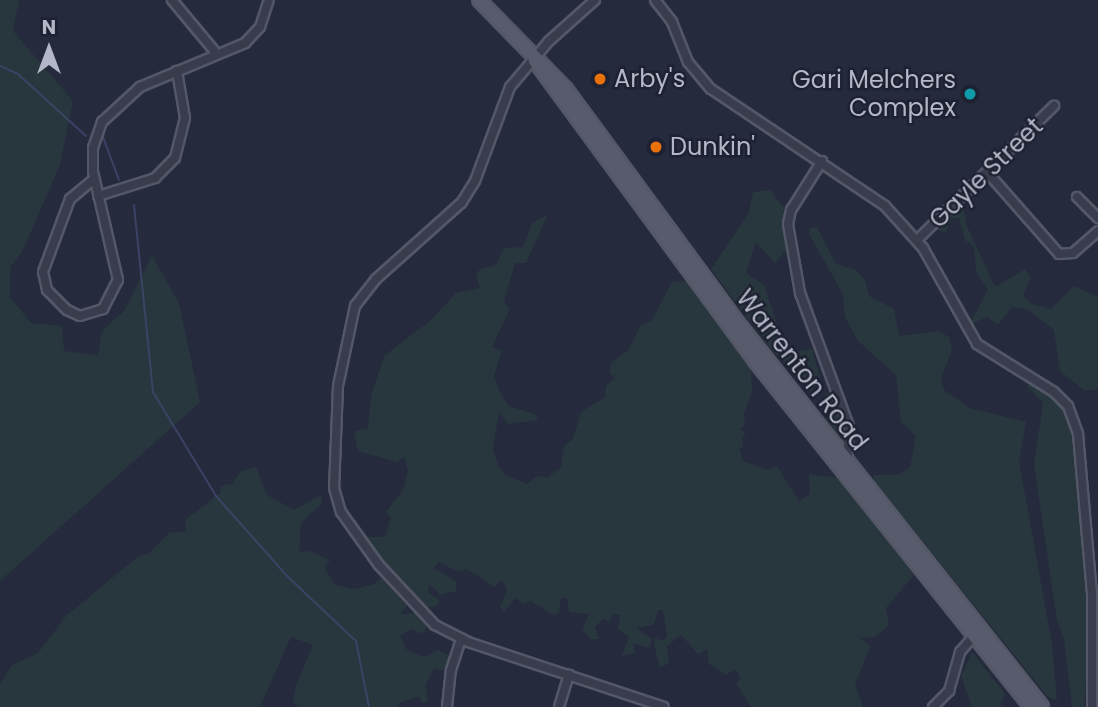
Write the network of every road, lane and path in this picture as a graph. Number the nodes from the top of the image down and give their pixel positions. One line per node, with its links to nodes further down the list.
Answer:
1 (172, 0): 8 (street)
2 (269, 0): 8 (street)
3 (479, 0): 7 (main road, Warrenton Road)
4 (493, 0): 7 (main road)
5 (595, 0): 9 (street)
6 (655, 0): 12 (street)
7 (502, 24): 9 (main road, Warrenton Road)
8 (217, 54): 10 (street)
9 (533, 58): 20 (main road, Warrenton Road); 23 (street)
10 (177, 71): 14 (street); 15 (street)
11 (1054, 106): 13 (street, Gayle Street)
12 (822, 162): 19 (street); 20 (street)
13 (987, 172): 18 (street); 19 (street, Gayle Street)
14 (94, 179): 15 (street); 15 (street)
15 (98, 196)
16 (1077, 197): 17 (street)
17 (1098, 218)
18 (1098, 232)
19 (917, 240): 21 (street)
20 (845, 468): 22 (main road, Warrenton Road); 30 (main road, Warrenton Road)
21 (1095, 594): 31 (street)
22 (974, 636): 28 (street); 29 (main road, Warrenton Road)
23 (461, 639): 24 (street); 25 (street)
24 (569, 675): 26 (street); 27 (street)
25 (447, 707)
26 (559, 707)
27 (664, 707)
28 (933, 707)
29 (1031, 707)
30 (1042, 707)
31 (1092, 707)

